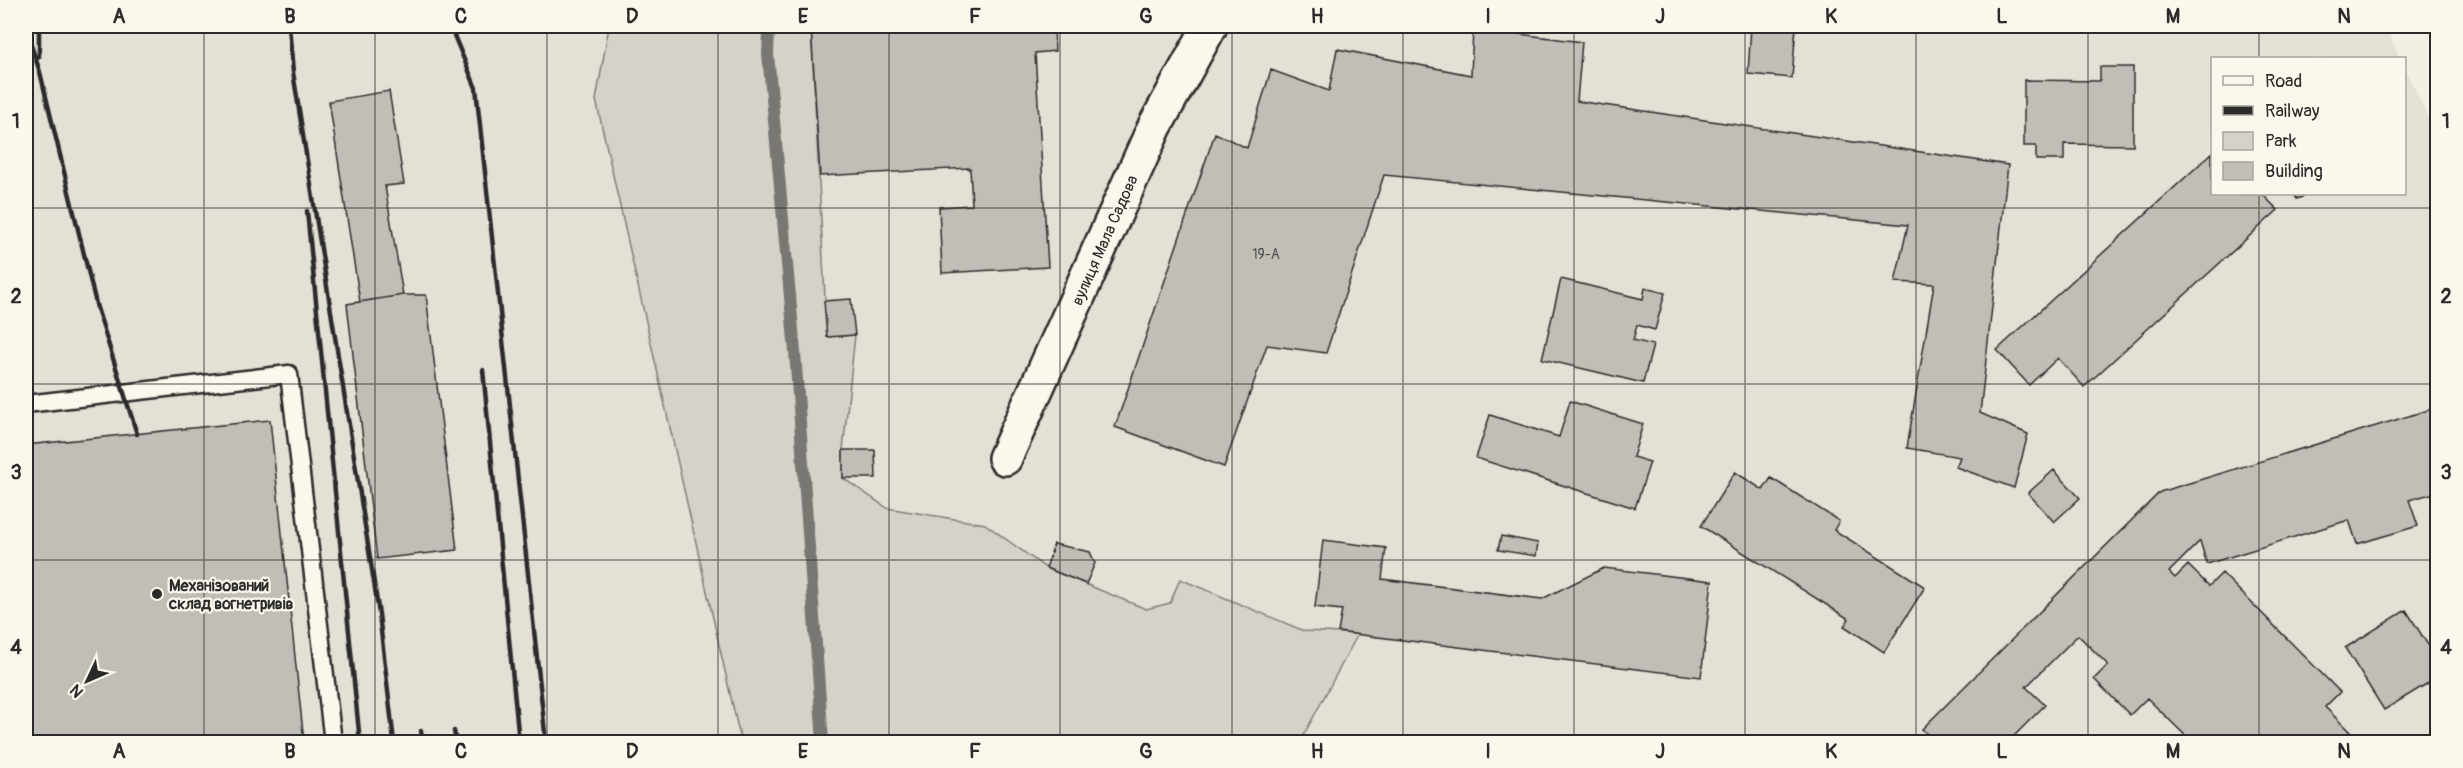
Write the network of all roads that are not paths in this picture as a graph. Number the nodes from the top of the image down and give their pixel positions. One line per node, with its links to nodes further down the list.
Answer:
1 (1210, 26): 3 (street, вулиця Мала Садова)
2 (26, 404): 4 (lane)
3 (1005, 458)
4 (333, 742)

